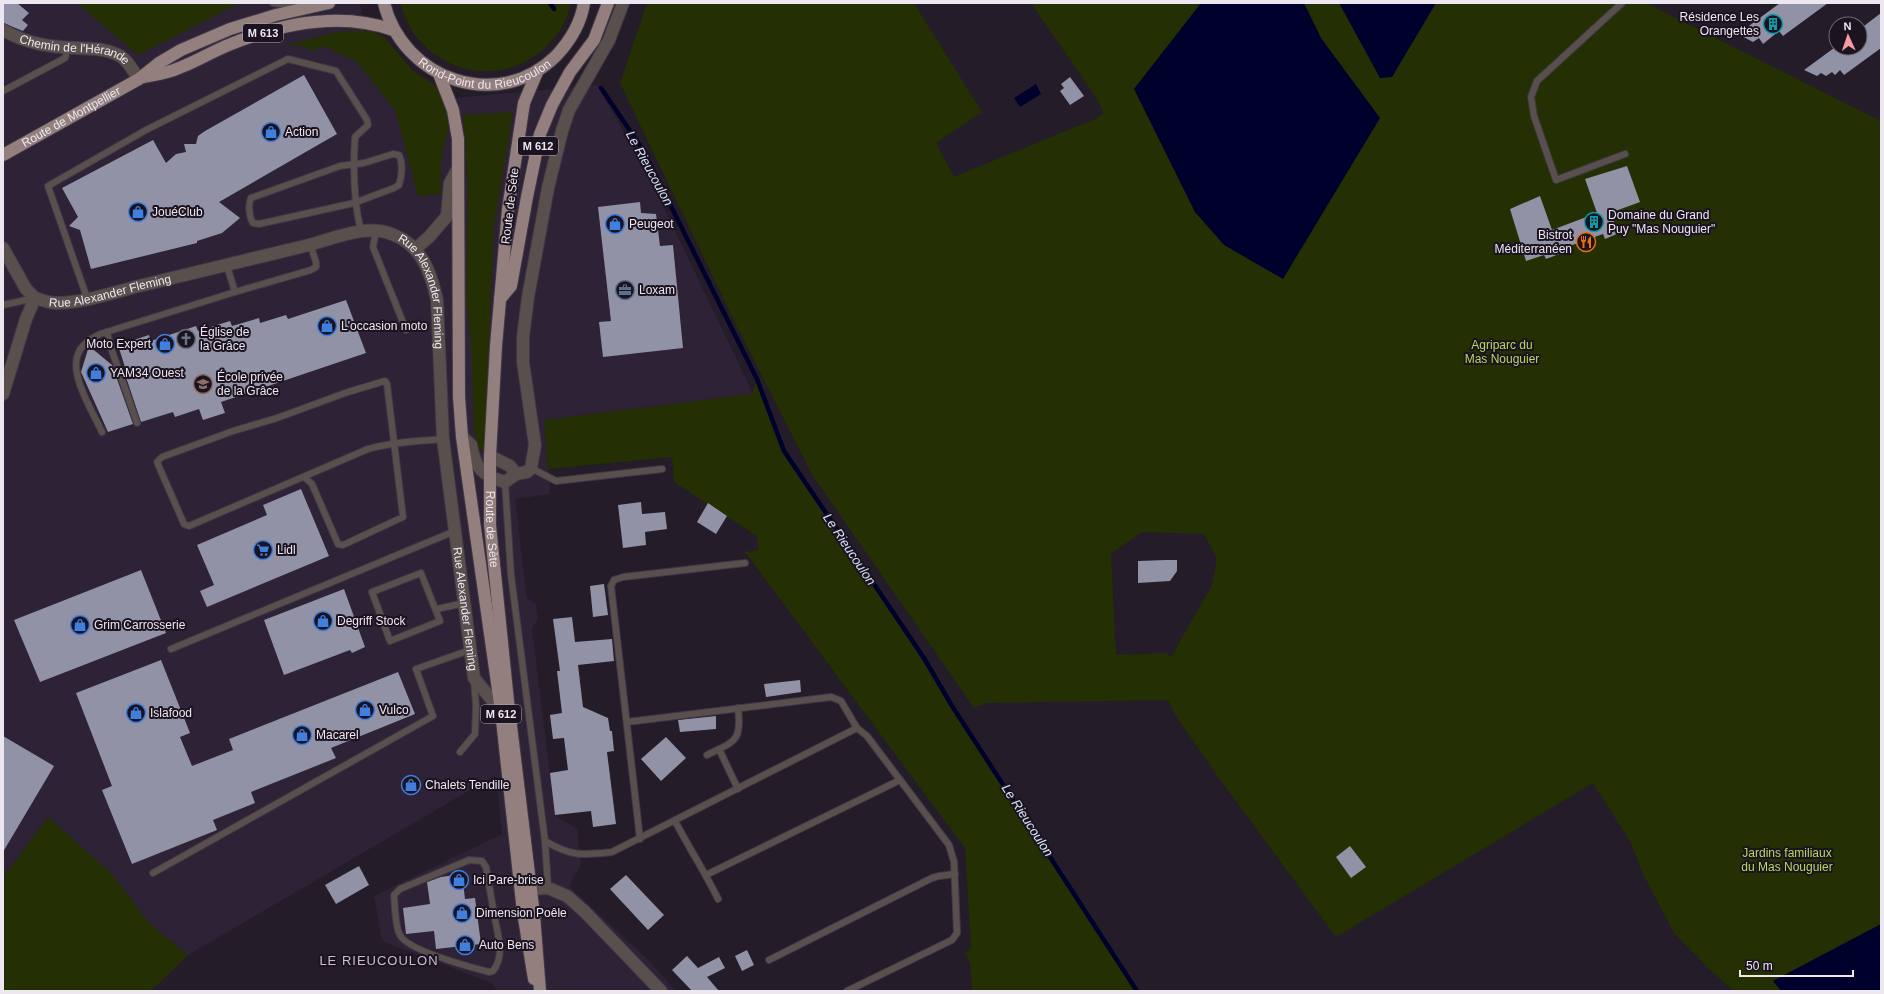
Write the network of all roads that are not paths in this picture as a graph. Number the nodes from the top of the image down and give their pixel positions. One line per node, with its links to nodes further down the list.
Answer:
1 (273, 3): 8 (lane)
2 (329, 3): 8 (main road, Route de Montpellier / M 613)
3 (384, 3): 10 (main road, Rond-Point du Rieucoulon)
4 (584, 3): 12 (main road, Rond-Point du Rieucoulon)
5 (608, 3): 31 (main road, M 612)
6 (624, 3): 42 (street)
7 (1622, 3): 16 (lane)
8 (317, 7): 14 (main road, Route de Montpellier / M 613)
9 (3, 30): 11 (street, Chemin de l'Hérande)
10 (393, 30): 13 (main road, Rond-Point du Rieucoulon); 14 (main road, Route de Montpellier / M 613)
11 (68, 48): 14 (street, Chemin de l'Hérande); 15 (lane)
12 (538, 70): 13 (main road, Rond-Point du Rieucoulon); 31 (main road, Route de Sète / M 612)
13 (439, 74): 19 (main road, Route de Sète / M 612)
14 (139, 79): 17 (main road, Route de Montpellier / M 613)
15 (3, 91)
16 (1625, 154)
17 (3, 155)
18 (353, 164): 20 (lane); 20 (lane); 20 (lane); 30 (lane)
19 (457, 170): 25 (street); 38 (main road, Route de Sète / M 612)
20 (354, 203): 21 (lane)
21 (361, 231): 22 (street, Rue Alexander Fleming); 23 (street, Rue Alexander Fleming)
22 (376, 231): 25 (street, Rue Alexander Fleming); 33 (lane)
23 (310, 244): 27 (street, Rue Alexander Fleming); 28 (lane)
24 (3, 248): 26 (street)
25 (415, 249): 39 (street, Rue Alexander Fleming)
26 (7, 264): 29 (street)
27 (226, 266): 28 (lane); 30 (street, Rue Alexander Fleming)
28 (235, 292): 34 (lane)
29 (35, 298): 30 (street, Rue Alexander Fleming); 32 (lane); 35 (street)
30 (88, 298)
31 (500, 299): 41 (main road, Route de Sète / M 612)
32 (3, 305)
33 (406, 330)
34 (107, 332): 36 (lane); 37 (lane)
35 (3, 394)
36 (137, 423)
37 (102, 432)
38 (462, 437): 46 (street); 56 (main road, Route de Sète / M 612)
39 (443, 439): 40 (lane); 48 (street, Rue Alexander Fleming)
40 (394, 445): 45 (lane); 45 (lane); 45 (lane)
41 (490, 456): 44 (street); 46 (main road, Route de Sète / M 612)
42 (530, 468): 43 (lane); 44 (street)
43 (662, 469)
44 (516, 474): 47 (street)
45 (304, 477)
46 (490, 478): 47 (street); 71 (main road, Route de Sète / M 612)
47 (505, 482): 66 (lane)
48 (455, 530): 50 (street, Rue Alexander Fleming); 52 (lane)
49 (745, 563): 57 (lane)
50 (464, 603): 51 (lane); 53 (street, Rue Alexander Fleming)
51 (437, 609): 51 (lane)
52 (171, 649)
53 (470, 650): 54 (street, Rue Alexander Fleming); 67 (lane)
54 (474, 678): 56 (street, Rue Alexander Fleming); 60 (lane)
55 (738, 708): 57 (lane); 58 (lane); 59 (lane)
56 (501, 711): 73 (main road, Route de Sète / M 612)
57 (627, 722): 65 (lane)
58 (857, 728): 62 (lane); 63 (lane)
59 (719, 749): 61 (lane); 63 (lane)
60 (460, 752)
61 (707, 755)
62 (900, 780): 68 (lane); 69 (lane)
63 (738, 789): 64 (lane)
64 (675, 821): 65 (lane); 69 (lane)
65 (640, 838): 66 (lane)
66 (545, 841): 70 (lane)
67 (154, 873)
68 (955, 874): 75 (lane); 79 (lane)
69 (706, 875): 72 (lane)
70 (548, 888): 71 (street); 78 (street)
71 (531, 889): 77 (main road, Route de Sète / M 612)
72 (718, 899)
73 (523, 912): 74 (lane); 76 (main road, Route de Sète / M 612)
74 (494, 914): 74 (lane)
75 (769, 960)
76 (536, 991)
77 (540, 991)
78 (661, 991)
79 (847, 991)

